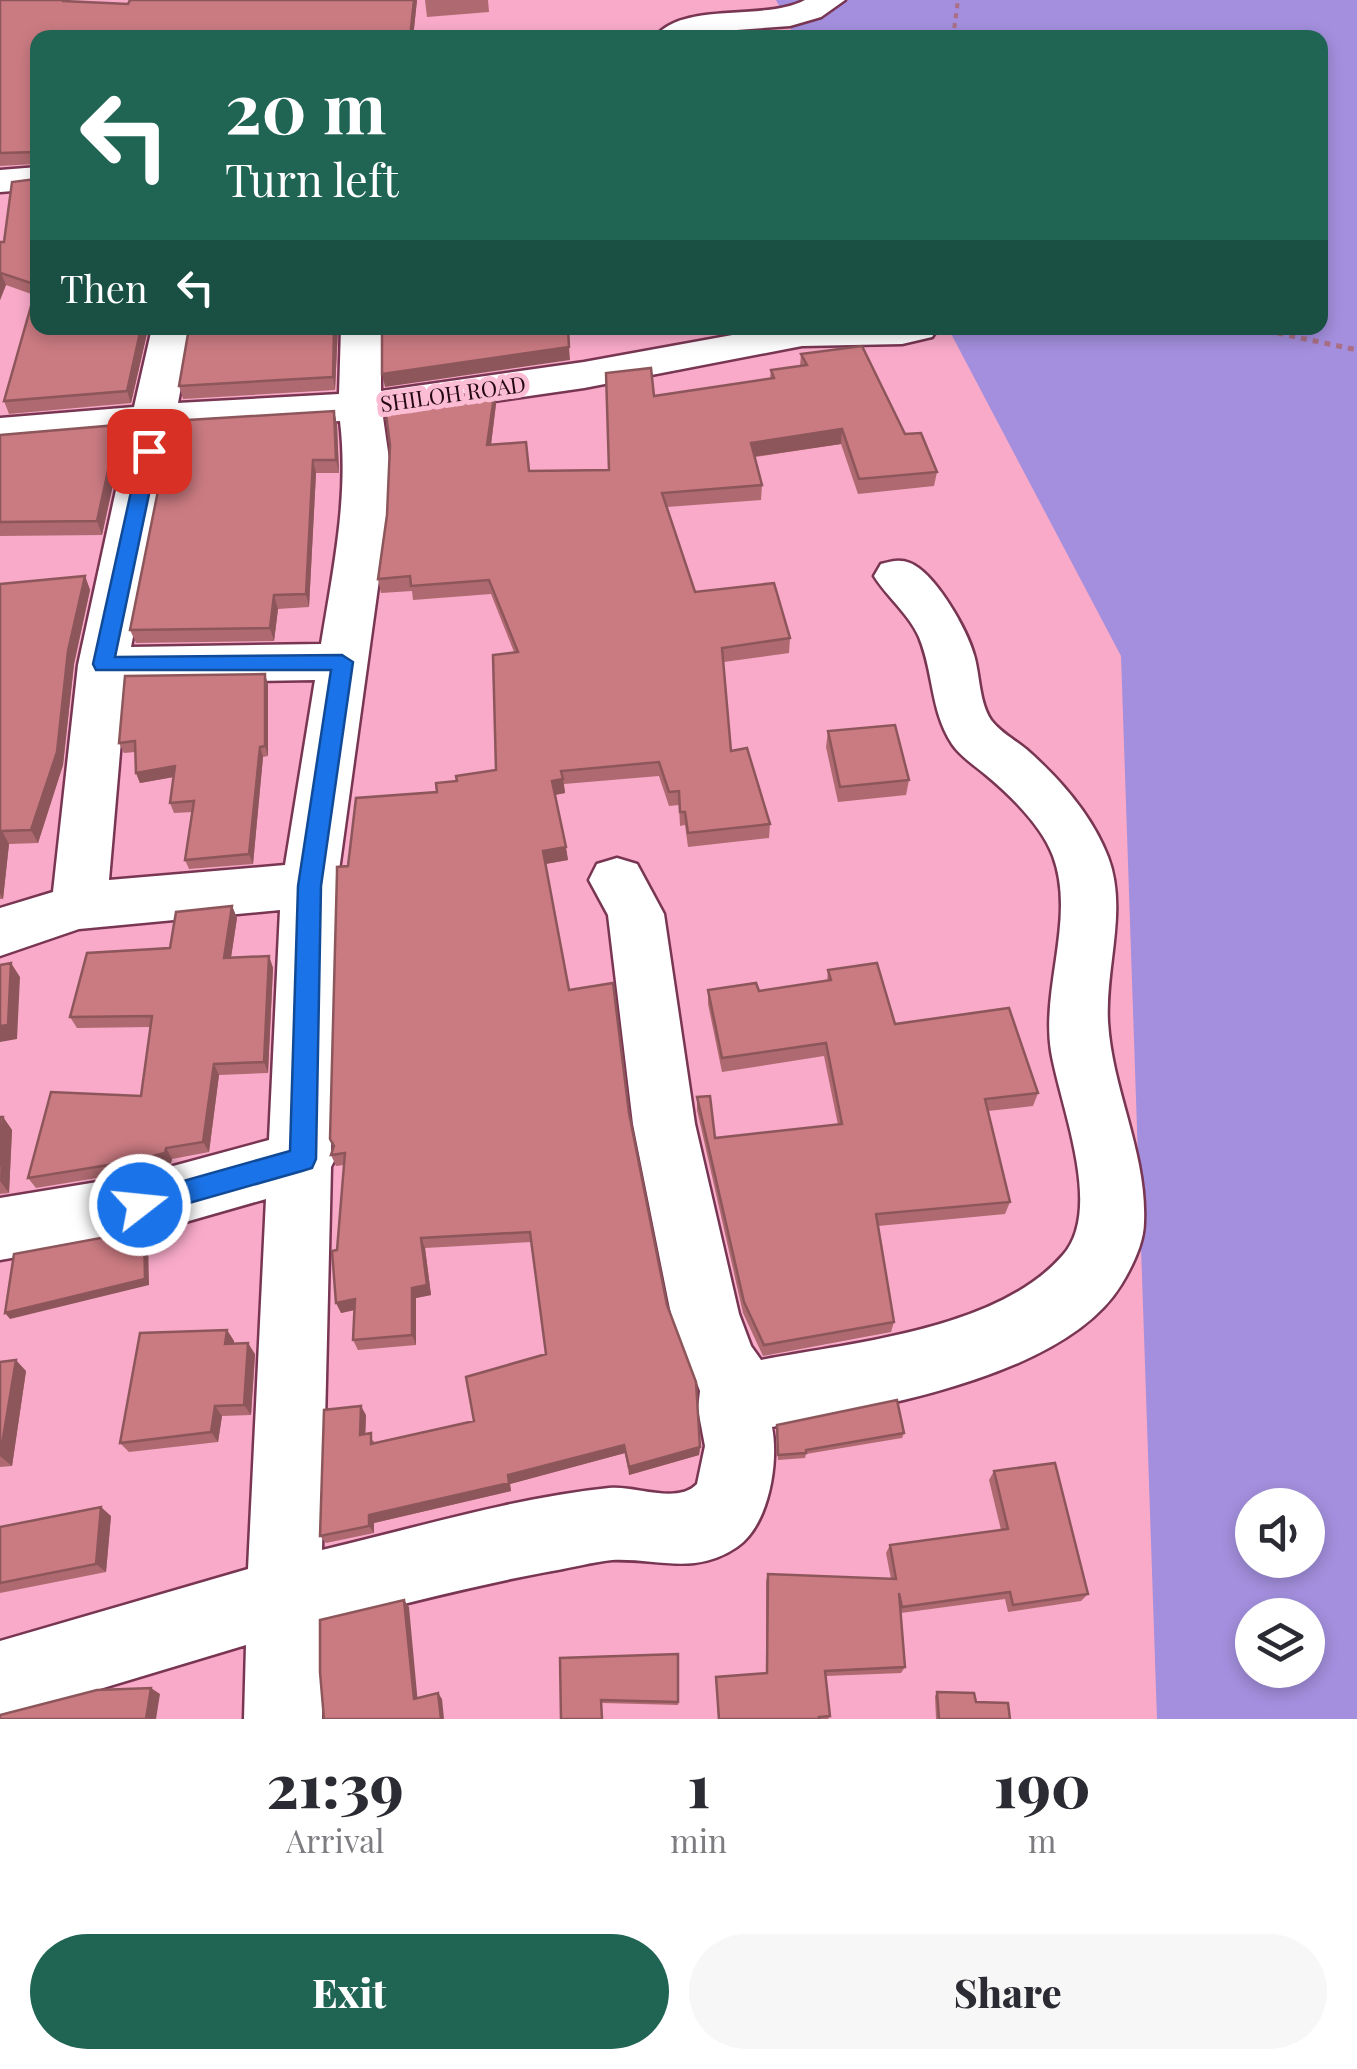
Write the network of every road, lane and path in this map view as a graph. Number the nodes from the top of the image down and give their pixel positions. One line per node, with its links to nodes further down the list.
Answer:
1 (828, 0): 3 (street)
2 (958, 0): 5 (path)
3 (791, 18): 4 (street)
4 (680, 30)
5 (955, 30)
6 (30, 178): 7 (street)
7 (0, 180)
8 (171, 335): 14 (street)
9 (361, 335): 13 (street)
10 (797, 335): 13 (street, SHILOH ROAD)
11 (1283, 335): 12 (path)
12 (1355, 352)
13 (360, 407): 14 (street, SHILOH ROAD); 17 (street)
14 (156, 419): 15 (street, SHILOH ROAD); 18 (street)
15 (0, 432)
16 (898, 576): 25 (street)
17 (342, 662): 18 (street); 20 (street)
18 (104, 664): 21 (street)
19 (617, 880): 25 (street)
20 (310, 886): 21 (street); 23 (street)
21 (79, 906): 22 (street)
22 (0, 932)
23 (302, 1159): 24 (street); 26 (street)
24 (0, 1229)
25 (735, 1400): 26 (street)
26 (284, 1596): 27 (street); 28 (street)
27 (0, 1680)
28 (284, 1719)

